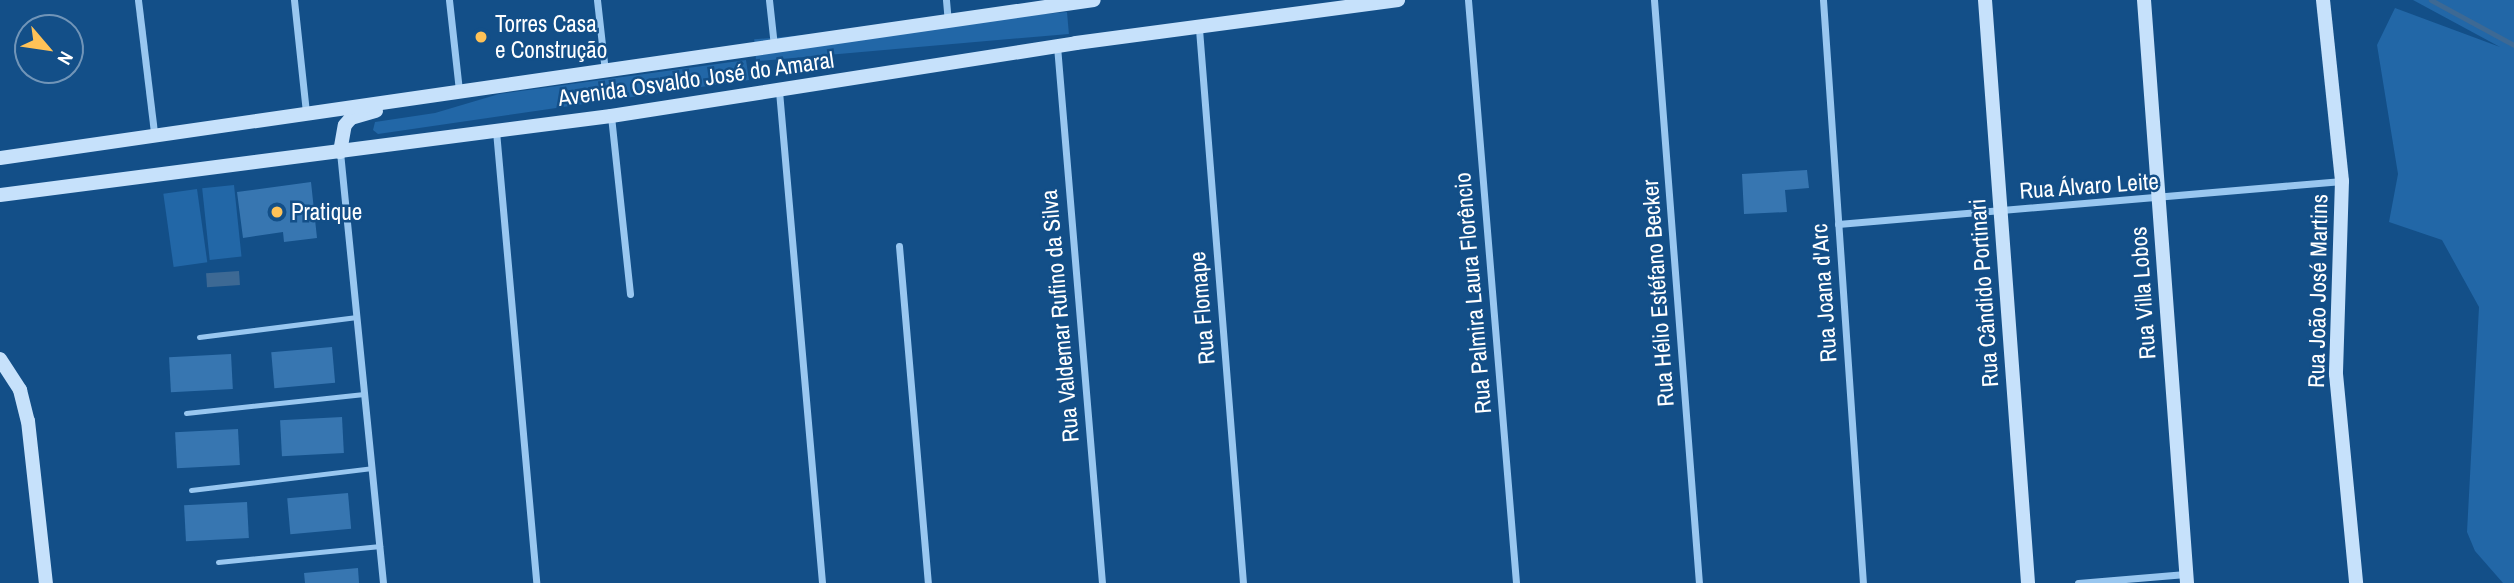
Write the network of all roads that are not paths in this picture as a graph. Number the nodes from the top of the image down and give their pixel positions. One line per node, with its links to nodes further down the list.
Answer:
1 (138, 0): 26 (street)
2 (294, 0): 23 (street)
3 (449, 0): 22 (street)
4 (597, 0): 20 (street)
5 (769, 0): 19 (street)
6 (946, 0): 16 (street)
7 (1094, 0): 16 (main road, Avenida Osvaldo José do Amaral)
8 (1398, 0): 15 (main road, Avenida Osvaldo José do Amaral)
9 (1468, 0): 53 (street, Rua Palmira Laura Florêncio)
10 (1654, 0): 54 (street, Rua Hélio Estéfano Becker)
11 (1823, 0): 33 (street, Rua Joana d'Arc)
12 (1985, 0): 32 (main road, Rua Cândido Portinari)
13 (2144, 0): 31 (main road, Rua Villa Lobos)
14 (2323, 0): 29 (main road, Rua João José Martins)
15 (1368, 2): 17 (main road, Avenida Osvaldo José do Amaral)
16 (948, 22): 19 (main road, Avenida Osvaldo José do Amaral)
17 (1199, 29): 18 (main road, Avenida Osvaldo José do Amaral); 52 (street, Rua Flomape)
18 (1057, 46): 21 (main road, Avenida Osvaldo José do Amaral); 51 (street, Rua Valdemar Rufino da Silva)
19 (774, 47): 20 (main road, Avenida Osvaldo José do Amaral)
20 (605, 71): 22 (main road, Avenida Osvaldo José do Amaral)
21 (779, 91): 24 (main road, Avenida Osvaldo José do Amaral); 49 (street)
22 (459, 92): 23 (main road, Avenida Osvaldo José do Amaral); 27 (main road)
23 (306, 113): 26 (main road, Avenida Osvaldo José do Amaral)
24 (611, 117): 25 (main road, Avenida Osvaldo José do Amaral); 35 (street)
25 (496, 131): 27 (main road, Avenida Osvaldo José do Amaral); 48 (street)
26 (154, 132): 28 (main road, Avenida Osvaldo José do Amaral)
27 (340, 152): 30 (main road, Avenida Osvaldo José do Amaral); 36 (street)
28 (0, 158)
29 (2342, 181): 31 (street, Rua Álvaro Leite); 58 (main road, Rua João José Martins)
30 (0, 195)
31 (2159, 200): 32 (street, Rua Álvaro Leite); 45 (main road, Rua Villa Lobos)
32 (2000, 212): 33 (street, Rua Álvaro Leite); 56 (main road, Rua Cândido Portinari)
33 (1838, 223): 55 (street, Rua Joana d'Arc)
34 (899, 246): 50 (street)
35 (631, 293)
36 (357, 317): 37 (lane); 39 (street)
37 (199, 337)
38 (0, 359): 46 (main road)
39 (364, 394): 40 (lane); 41 (street)
40 (186, 413)
41 (372, 468): 42 (lane); 43 (street)
42 (191, 490)
43 (380, 546): 44 (lane); 47 (street)
44 (218, 562)
45 (2186, 579): 57 (street)
46 (46, 583)
47 (383, 583)
48 (536, 583)
49 (822, 583)
50 (928, 583)
51 (1102, 583)
52 (1243, 583)
53 (1516, 583)
54 (1699, 583)
55 (1863, 583)
56 (2028, 583)
57 (2078, 583)
58 (2356, 583)

